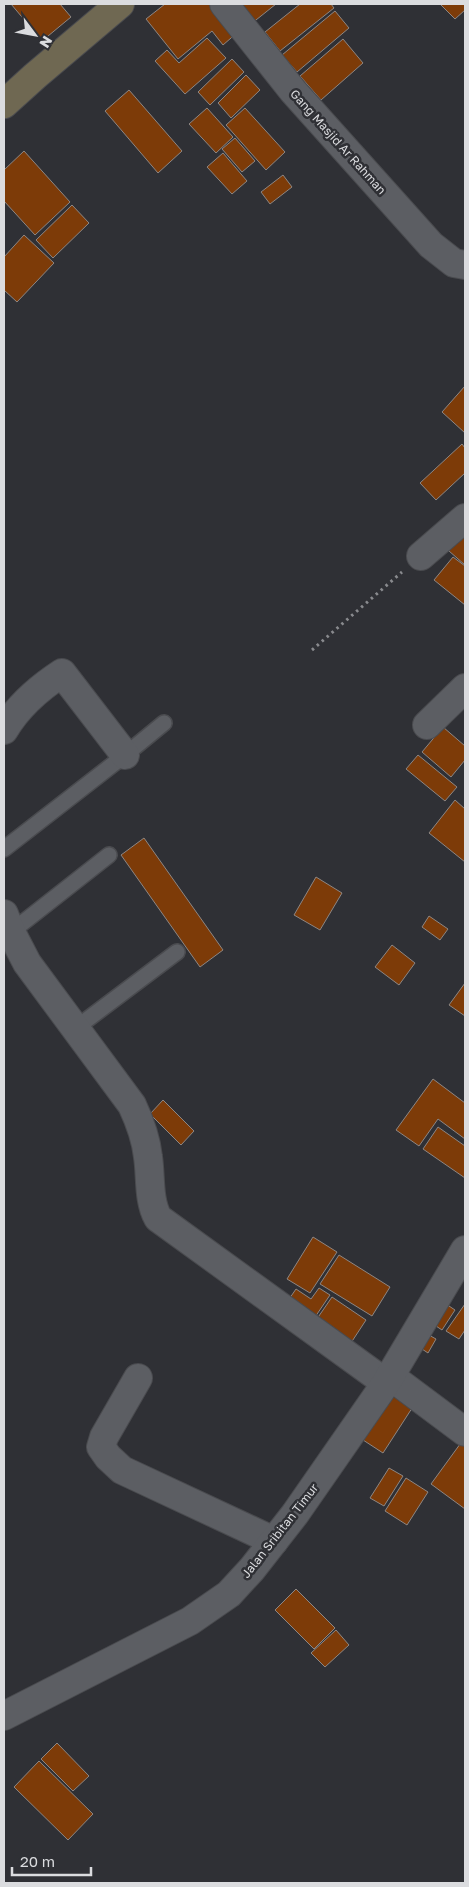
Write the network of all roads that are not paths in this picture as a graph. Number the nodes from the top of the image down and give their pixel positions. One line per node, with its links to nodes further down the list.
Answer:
1 (120, 4): 3 (main road)
2 (224, 4): 4 (street, Gang Masjid Ar Rahman)
3 (4, 104)
4 (465, 265)
5 (465, 518): 6 (street)
6 (421, 556)
7 (465, 688): 9 (street)
8 (164, 723): 11 (lane)
9 (427, 725)
10 (4, 730): 11 (street)
11 (125, 755): 12 (lane)
12 (4, 849)
13 (108, 855): 14 (lane)
14 (7, 923): 16 (street)
15 (177, 952): 16 (lane)
16 (76, 1028): 19 (street)
17 (465, 1250): 19 (street, Jalan Sribitan Timur)
18 (138, 1378): 21 (street)
19 (388, 1379): 20 (street); 21 (street, Jalan Sribitan Timur)
20 (465, 1432)
21 (274, 1541): 22 (street, Jalan Sribitan Timur)
22 (4, 1716)

